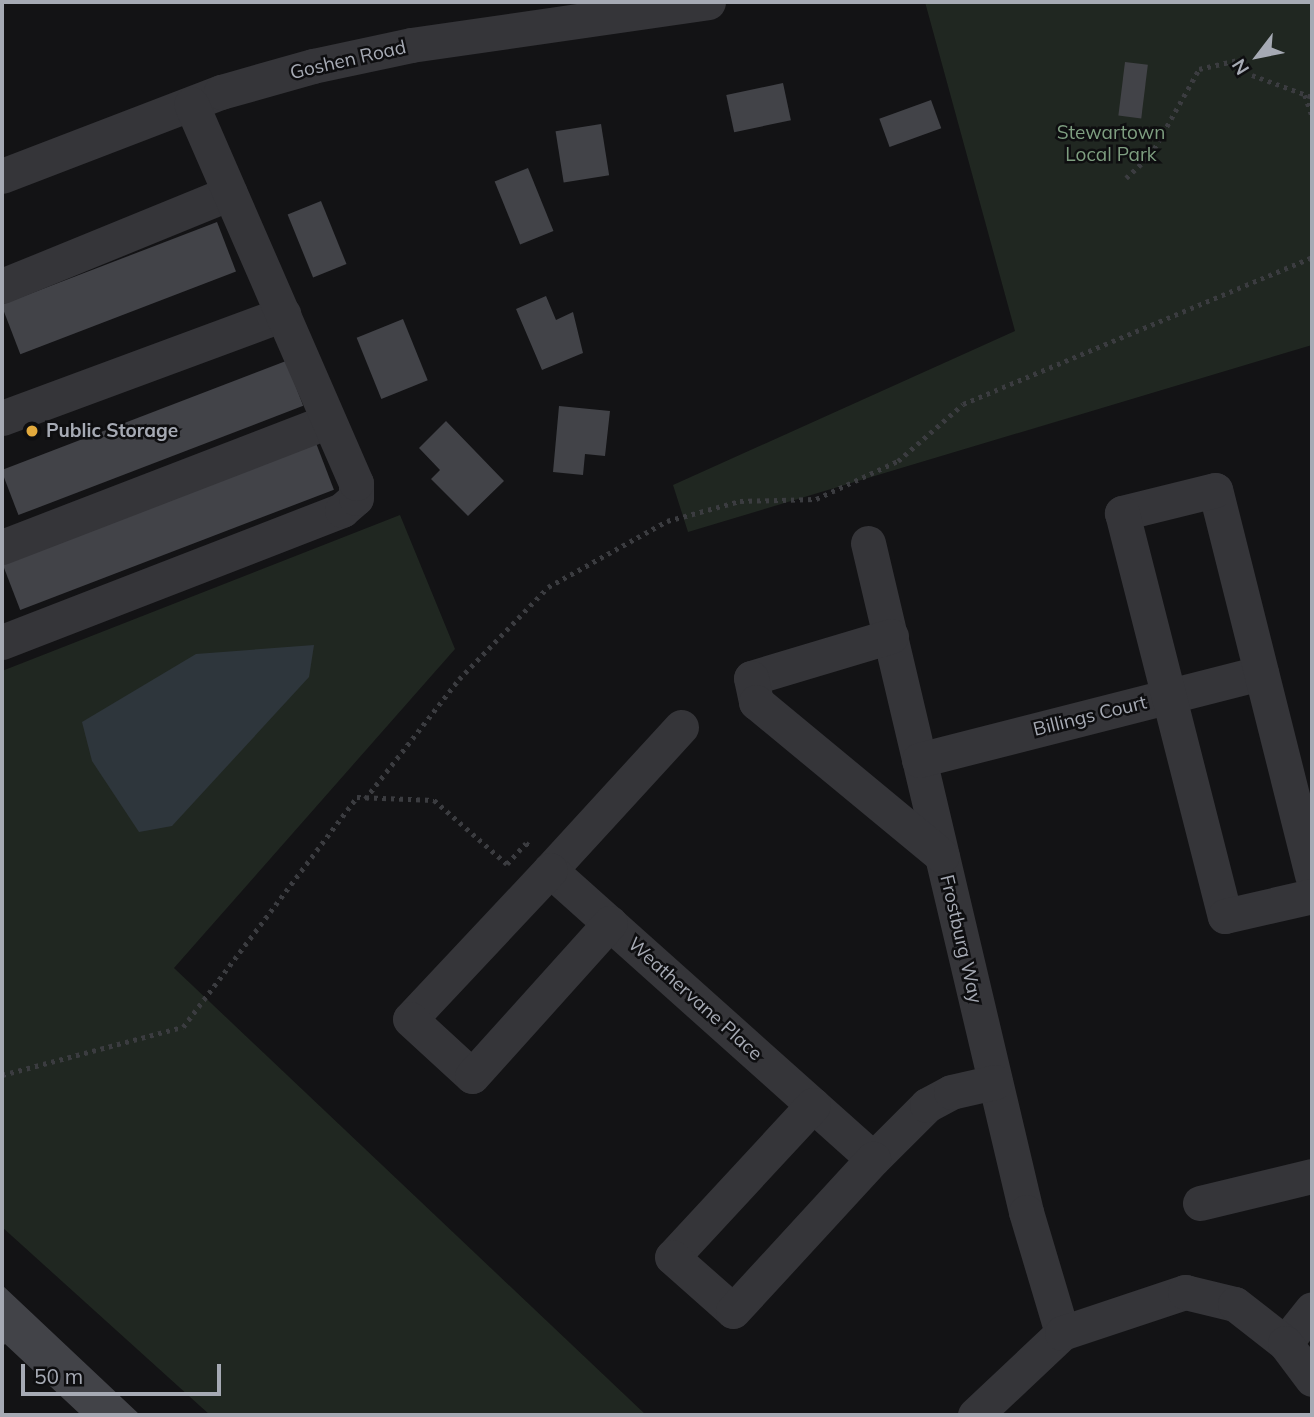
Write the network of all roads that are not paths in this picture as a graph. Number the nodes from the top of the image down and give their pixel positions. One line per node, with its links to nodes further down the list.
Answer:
1 (708, 2): 2 (street, Goshen Road)
2 (191, 104): 3 (street, Goshen Road); 4 (street)
3 (2, 176)
4 (230, 193): 5 (street); 6 (street)
5 (2, 286)
6 (283, 314): 7 (street); 8 (street)
7 (2, 418)
8 (329, 421): 10 (street); 12 (street)
9 (868, 543): 11 (street, Frostburg Way)
10 (2, 547)
11 (891, 636): 16 (street, Frostburg Way); 17 (street)
12 (2, 642)
13 (1261, 673): 14 (street, Billings Court); 14 (street); 19 (street)
14 (1168, 696): 16 (street, Billings Court); 20 (street)
15 (681, 727): 18 (street)
16 (919, 760): 17 (street, Frostburg Way)
17 (942, 856): 22 (street, Frostburg Way)
18 (552, 868): 21 (street, Weathervane Place); 21 (street)
19 (1312, 875)
20 (1312, 895)
21 (610, 923): 23 (street, Weathervane Place)
22 (995, 1082): 24 (street); 28 (street, Frostburg Way)
23 (813, 1105): 24 (street, Weathervane Place); 24 (street)
24 (873, 1159)
25 (1312, 1176): 26 (street)
26 (1200, 1203)
27 (1312, 1309): 29 (street)
28 (1062, 1333): 29 (street); 30 (street)
29 (1285, 1343): 31 (street)
30 (1013, 1376): 32 (street); 33 (street)
31 (1312, 1379)
32 (975, 1415)
33 (1008, 1415)

